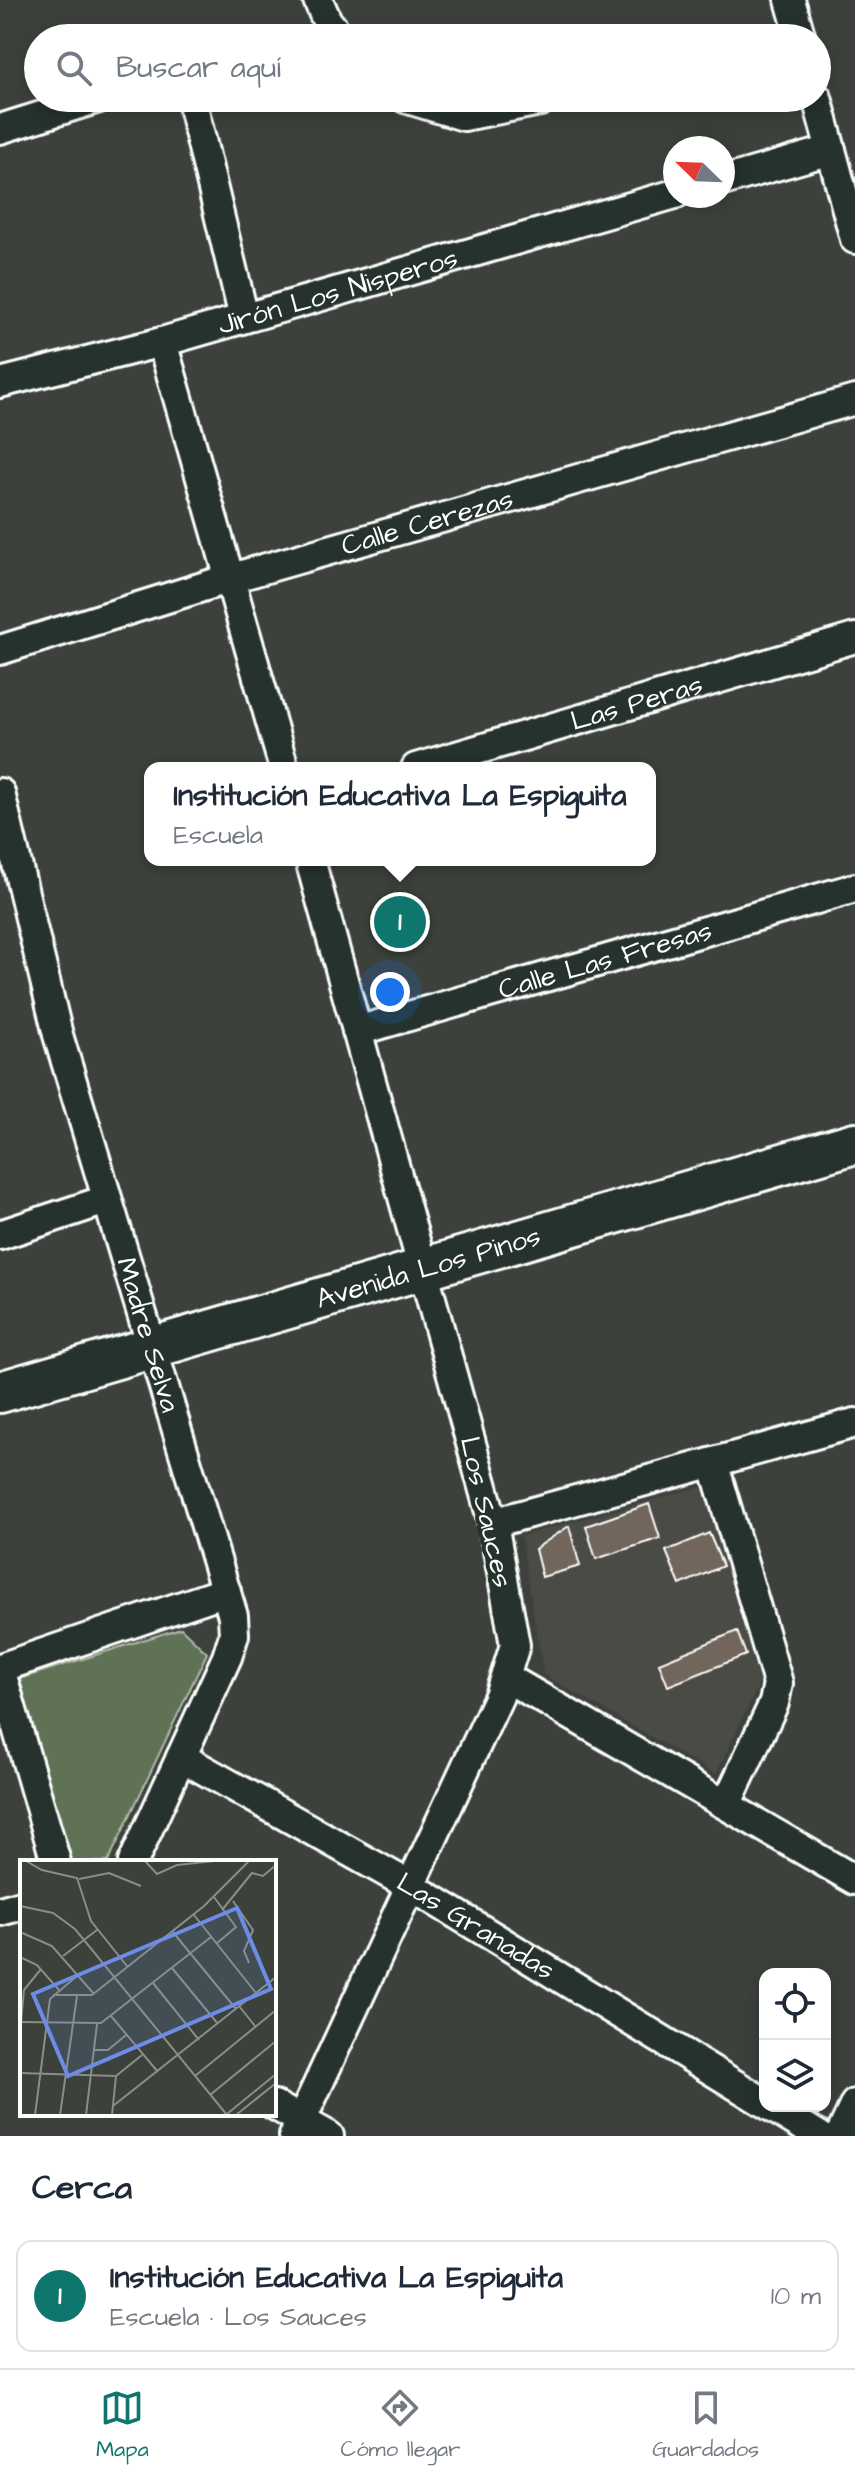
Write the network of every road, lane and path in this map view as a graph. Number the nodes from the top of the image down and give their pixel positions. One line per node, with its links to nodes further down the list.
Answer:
1 (318, 0): 3 (street)
2 (790, 0): 4 (street)
3 (329, 24)
4 (797, 24)
5 (54, 112): 10 (street)
6 (194, 112): 15 (street)
7 (451, 112): 8 (street)
8 (484, 112)
9 (821, 112): 11 (street)
10 (0, 129)
11 (831, 150): 12 (street); 14 (street)
12 (735, 178)
13 (663, 197): 15 (street, Jirón Los Nisperos)
14 (855, 239)
15 (244, 318): 16 (street, Jirón Los Nisperos)
16 (162, 342): 17 (street, Jirón Los Nisperos); 19 (street)
17 (0, 383)
18 (855, 400): 19 (street, Calle Cerezas)
19 (228, 579): 21 (street, Calle Cerezas); 22 (street)
20 (855, 638): 23 (street, Las Peras)
21 (0, 650)
22 (282, 762)
23 (436, 762)
24 (0, 793): 29 (street, Madre Selva)
25 (312, 866): 27 (street, Los Sauces)
26 (855, 888): 27 (street, Calle Las Fresas)
27 (357, 1031): 31 (street, Los Sauces)
28 (855, 1143): 31 (street, Avenida Los Pinos)
29 (106, 1200): 30 (street); 32 (street, Madre Selva)
30 (0, 1235)
31 (423, 1267): 32 (street, Avenida Los Pinos); 36 (street, Los Sauces)
32 (154, 1348): 33 (street, Avenida Los Pinos); 37 (street, Madre Selva)
33 (0, 1392)
34 (855, 1423): 35 (street)
35 (714, 1465): 36 (street); 41 (street)
36 (493, 1523): 39 (street, Los Sauces)
37 (226, 1591): 38 (street); 40 (street, Madre Selva)
38 (0, 1668): 42 (street)
39 (507, 1678): 41 (street); 45 (street, Los Sauces)
40 (181, 1757): 43 (street, Madre Selva); 45 (street, Las Granadas)
41 (727, 1803): 44 (street)
42 (55, 1860)
43 (134, 1860)
44 (855, 1880)
45 (409, 1885): 48 (street, Las Granadas); 52 (street, Los Sauces)
46 (20, 1906): 47 (street)
47 (0, 1911)
48 (759, 2099)
49 (855, 2104): 55 (street)
50 (276, 2107): 52 (street)
51 (781, 2112): 54 (street, Las Granadas)
52 (298, 2128): 53 (street)
53 (329, 2136)
54 (819, 2136)
55 (840, 2136)

